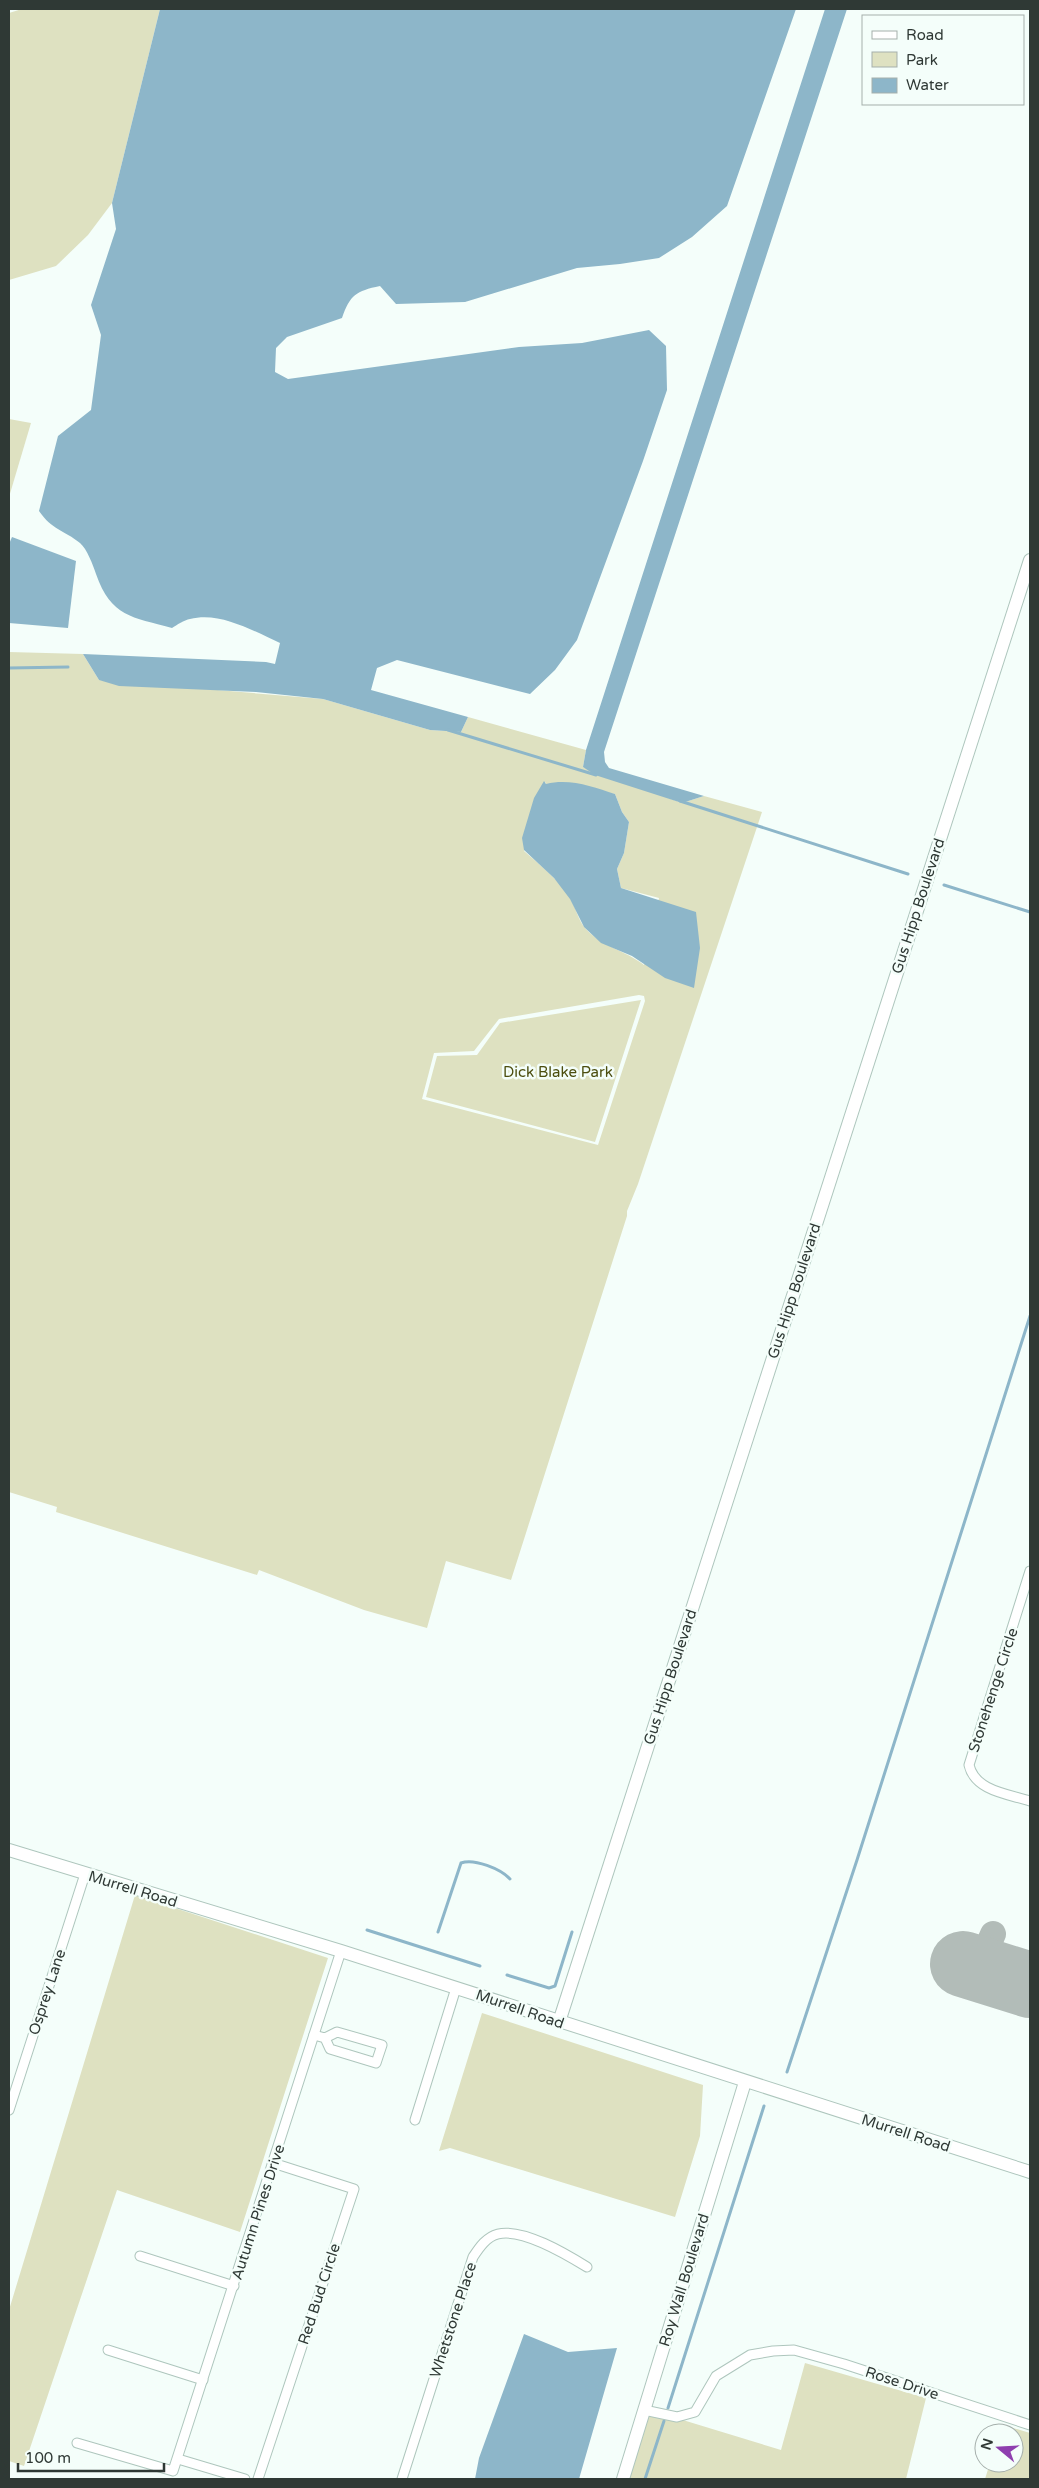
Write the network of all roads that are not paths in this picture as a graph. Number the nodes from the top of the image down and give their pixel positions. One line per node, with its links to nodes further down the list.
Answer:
1 (1030, 560): 8 (street, Gus Hipp Boulevard)
2 (1030, 1572): 3 (street, Stonehenge Circle)
3 (1030, 1801)
4 (9, 1850): 5 (street, Murrell Road)
5 (84, 1874): 6 (street, Murrell Road); 12 (street, Osprey Lane)
6 (341, 1951): 7 (street, Murrell Road); 9 (street, Autumn Pines Drive)
7 (456, 1988): 8 (street, Murrell Road); 13 (street)
8 (559, 2022): 11 (street, Murrell Road)
9 (314, 2034): 10 (street); 14 (street, Autumn Pines Drive)
10 (325, 2038): 10 (street)
11 (744, 2082): 15 (street, Murrell Road); 21 (street, Roy Wall Boulevard)
12 (9, 2110)
13 (415, 2120)
14 (273, 2163): 18 (street, Autumn Pines Drive); 26 (street, Red Bud Circle)
15 (1030, 2172)
16 (140, 2256): 18 (street)
17 (587, 2267): 27 (street, Whetstone Place)
18 (234, 2286): 20 (street, Autumn Pines Drive)
19 (108, 2350): 20 (street)
20 (203, 2380): 24 (street, Autumn Pines Drive)
21 (644, 2410): 22 (street, Rose Drive); 28 (street, Roy Wall Boulevard)
22 (1030, 2425)
23 (77, 2443): 24 (street, Autumn Pines Drive)
24 (178, 2460): 25 (street)
25 (244, 2479)
26 (258, 2479)
27 (402, 2479)
28 (623, 2479)

